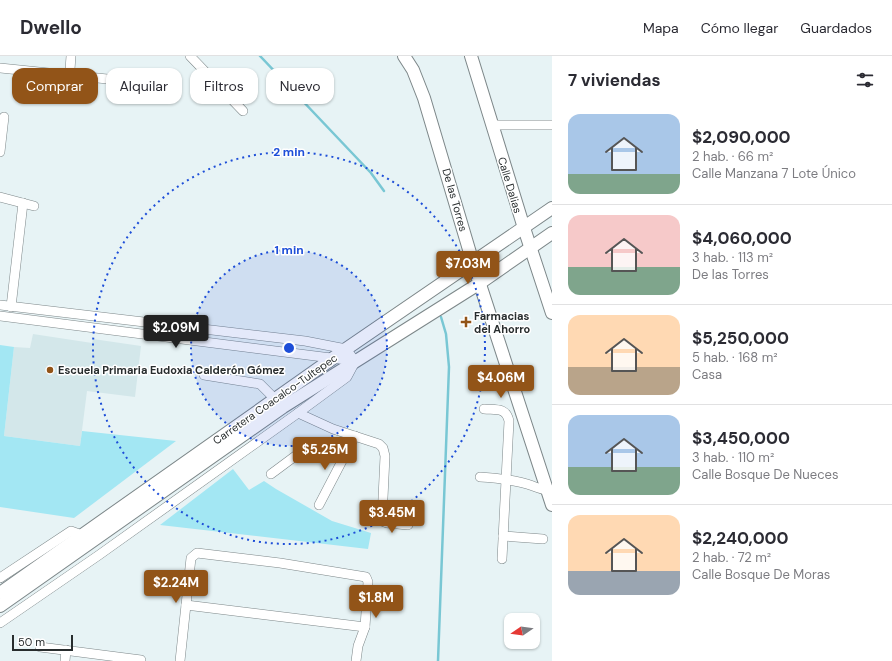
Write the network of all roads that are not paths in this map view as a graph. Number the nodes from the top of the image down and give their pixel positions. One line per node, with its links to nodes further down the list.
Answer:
1 (72, 56): 6 (street)
2 (190, 56): 8 (street)
3 (404, 56): 20 (main road, De las Torres)
4 (471, 56): 11 (main road, Calle Dalias)
5 (0, 68): 7 (street)
6 (71, 68)
7 (12, 69)
8 (243, 111)
9 (4, 117): 12 (street)
10 (552, 125): 11 (street)
11 (492, 126): 17 (main road, Calle Dalias)
12 (0, 152)
13 (0, 197): 14 (street)
14 (23, 203): 15 (street); 23 (street)
15 (34, 206)
16 (552, 208): 17 (main road, Carretera Coacalco-Tultepec)
17 (524, 228): 19 (main road, Calle Dalias); 20 (main road, Carretera Coacalco-Tultepec)
18 (552, 233): 19 (main road, Carretera Coacalco-Tultepec)
19 (530, 249): 21 (main road, Carretera Coacalco-Tultepec); 24 (main road, Calle Dalias)
20 (473, 263): 21 (main road, De las Torres); 26 (main road, Carretera Coacalco-Tultepec)
21 (480, 283): 28 (main road, Carretera Coacalco-Tultepec); 38 (main road, De las Torres)
22 (0, 305): 23 (street)
23 (11, 307): 26 (street)
24 (552, 313)
25 (0, 316): 27 (street)
26 (346, 349): 27 (main road, Carretera Coacalco-Tultepec); 28 (street)
27 (334, 358): 28 (street); 30 (main road, Carretera Coacalco-Tultepec)
28 (356, 361): 32 (street); 49 (main road, Carretera Coacalco-Tultepec)
29 (204, 375): 30 (street)
30 (276, 399): 42 (main road, Carretera Coacalco-Tultepec)
31 (484, 409): 37 (street)
32 (298, 413): 33 (street); 50 (street)
33 (355, 436): 34 (street); 41 (street)
34 (344, 456): 35 (street); 39 (street)
35 (271, 474)
36 (480, 477): 37 (street)
37 (506, 479): 38 (street); 43 (street)
38 (549, 485): 40 (main road, De las Torres)
39 (319, 505)
40 (552, 506)
41 (408, 525)
42 (82, 535): 46 (street); 47 (main road, Carretera Coacalco-Tultepec)
43 (503, 536): 44 (street); 45 (street)
44 (543, 539)
45 (502, 559)
46 (0, 578)
47 (0, 593)
48 (186, 605): 51 (street); 51 (street); 57 (street)
49 (0, 606)
50 (0, 623)
51 (365, 628): 58 (street)
52 (40, 647): 53 (street)
53 (66, 650): 54 (street); 56 (street)
54 (122, 659): 55 (street)
55 (141, 660)
56 (65, 661)
57 (180, 661)
58 (356, 661)

